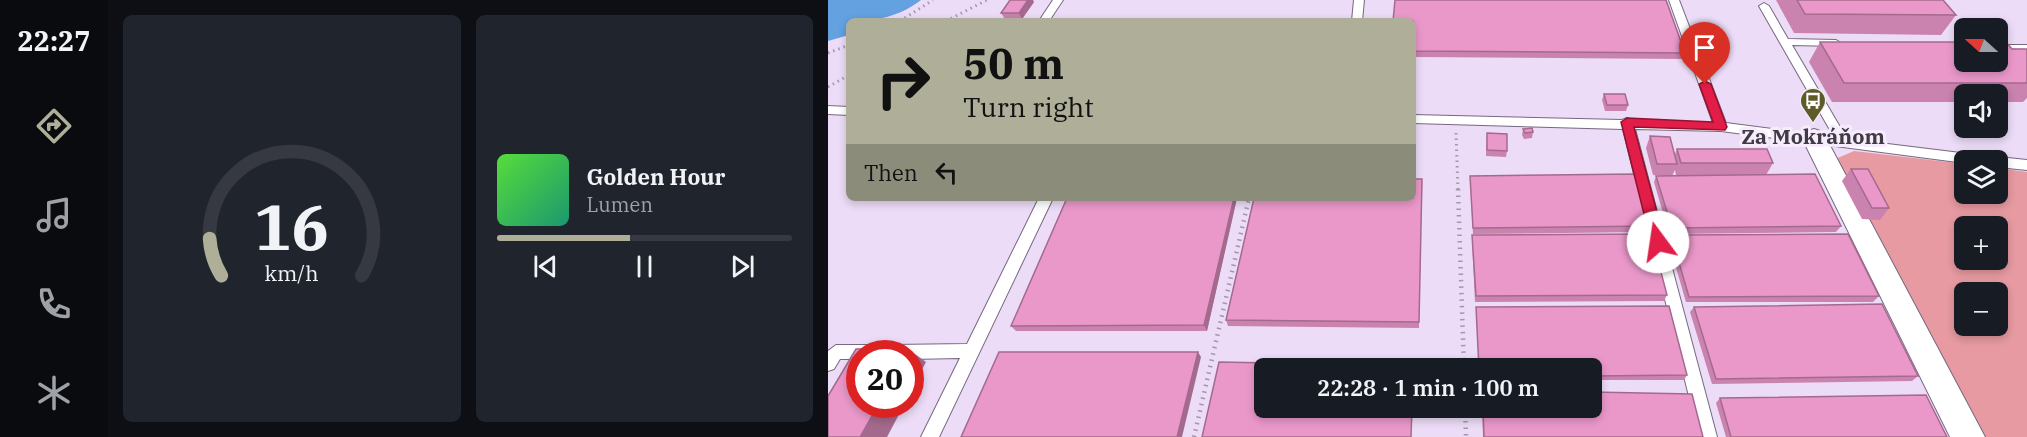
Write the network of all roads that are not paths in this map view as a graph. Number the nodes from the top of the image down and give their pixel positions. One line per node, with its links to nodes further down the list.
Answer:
1 (1058, 0): 5 (lane)
2 (1359, 0): 6 (lane)
3 (1674, 0): 15 (lane)
4 (1764, 6): 7 (lane)
5 (1046, 18)
6 (1357, 18)
7 (1785, 42): 8 (lane); 17 (lane)
8 (1852, 44)
9 (2008, 48): 10 (lane)
10 (2027, 48)
11 (828, 110): 12 (lane)
12 (846, 111)
13 (1416, 119): 14 (lane)
14 (1627, 122): 15 (lane); 25 (lane)
15 (1721, 127): 16 (lane)
16 (1814, 138): 17 (lane); 26 (street)
17 (1844, 142): 18 (lane)
18 (1954, 157)
19 (2008, 163): 20 (lane)
20 (2027, 165)
21 (1045, 201): 22 (lane)
22 (972, 351): 23 (lane); 24 (lane)
23 (828, 364)
24 (930, 437)
25 (1708, 437)
26 (1968, 437)

